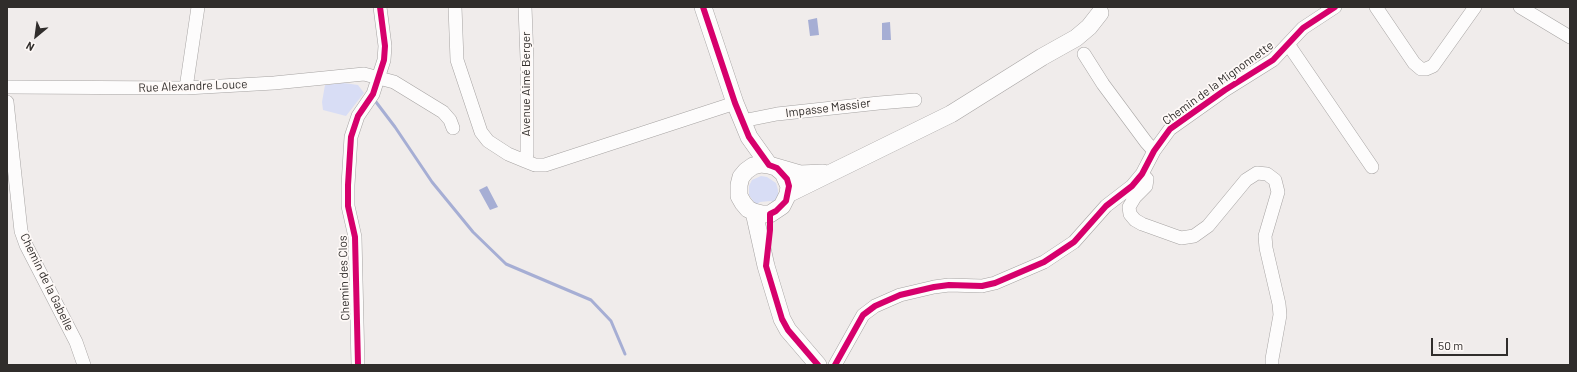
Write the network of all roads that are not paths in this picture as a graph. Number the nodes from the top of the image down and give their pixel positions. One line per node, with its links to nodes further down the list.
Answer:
1 (198, 7): 16 (street)
2 (380, 7): 14 (street, Chemin des Clos)
3 (455, 7): 23 (street)
4 (525, 7): 23 (street, Avenue Aimé Berger)
5 (702, 7): 19 (main road)
6 (1336, 7): 12 (street, Chemin de la Mignonnette)
7 (1376, 7): 8 (street)
8 (1474, 7)
9 (1520, 7): 11 (street)
10 (1104, 10): 27 (main road)
11 (1570, 37)
12 (1288, 44): 22 (street, Chemin de la Mignonnette); 25 (street)
13 (1084, 54): 22 (street)
14 (379, 77): 16 (street, Rue Alexandre Louce); 20 (street, Rue Alexandre Louce); 32 (street, Chemin des Clos)
15 (7, 87): 16 (street, Rue Alexandre Louce)
16 (186, 88)
17 (915, 100): 21 (street, Impasse Massier)
18 (7, 102): 31 (street, Chemin de la Gabelle)
19 (735, 103): 21 (main road); 23 (street)
20 (453, 128)
21 (746, 129): 24 (main road); 26 (main road)
22 (1154, 151): 28 (street, Chemin de la Mignonnette)
23 (525, 161)
24 (773, 166): 26 (main road); 27 (main road); 29 (main road)
25 (1372, 167)
26 (746, 171): 30 (main road)
27 (828, 173): 29 (main road)
28 (1142, 174): 34 (street, Chemin de la Mignonnette); 35 (street)
29 (788, 194): 30 (main road)
30 (762, 213): 33 (main road)
31 (84, 365)
32 (358, 365)
33 (818, 365)
34 (835, 365)
35 (1272, 365)

